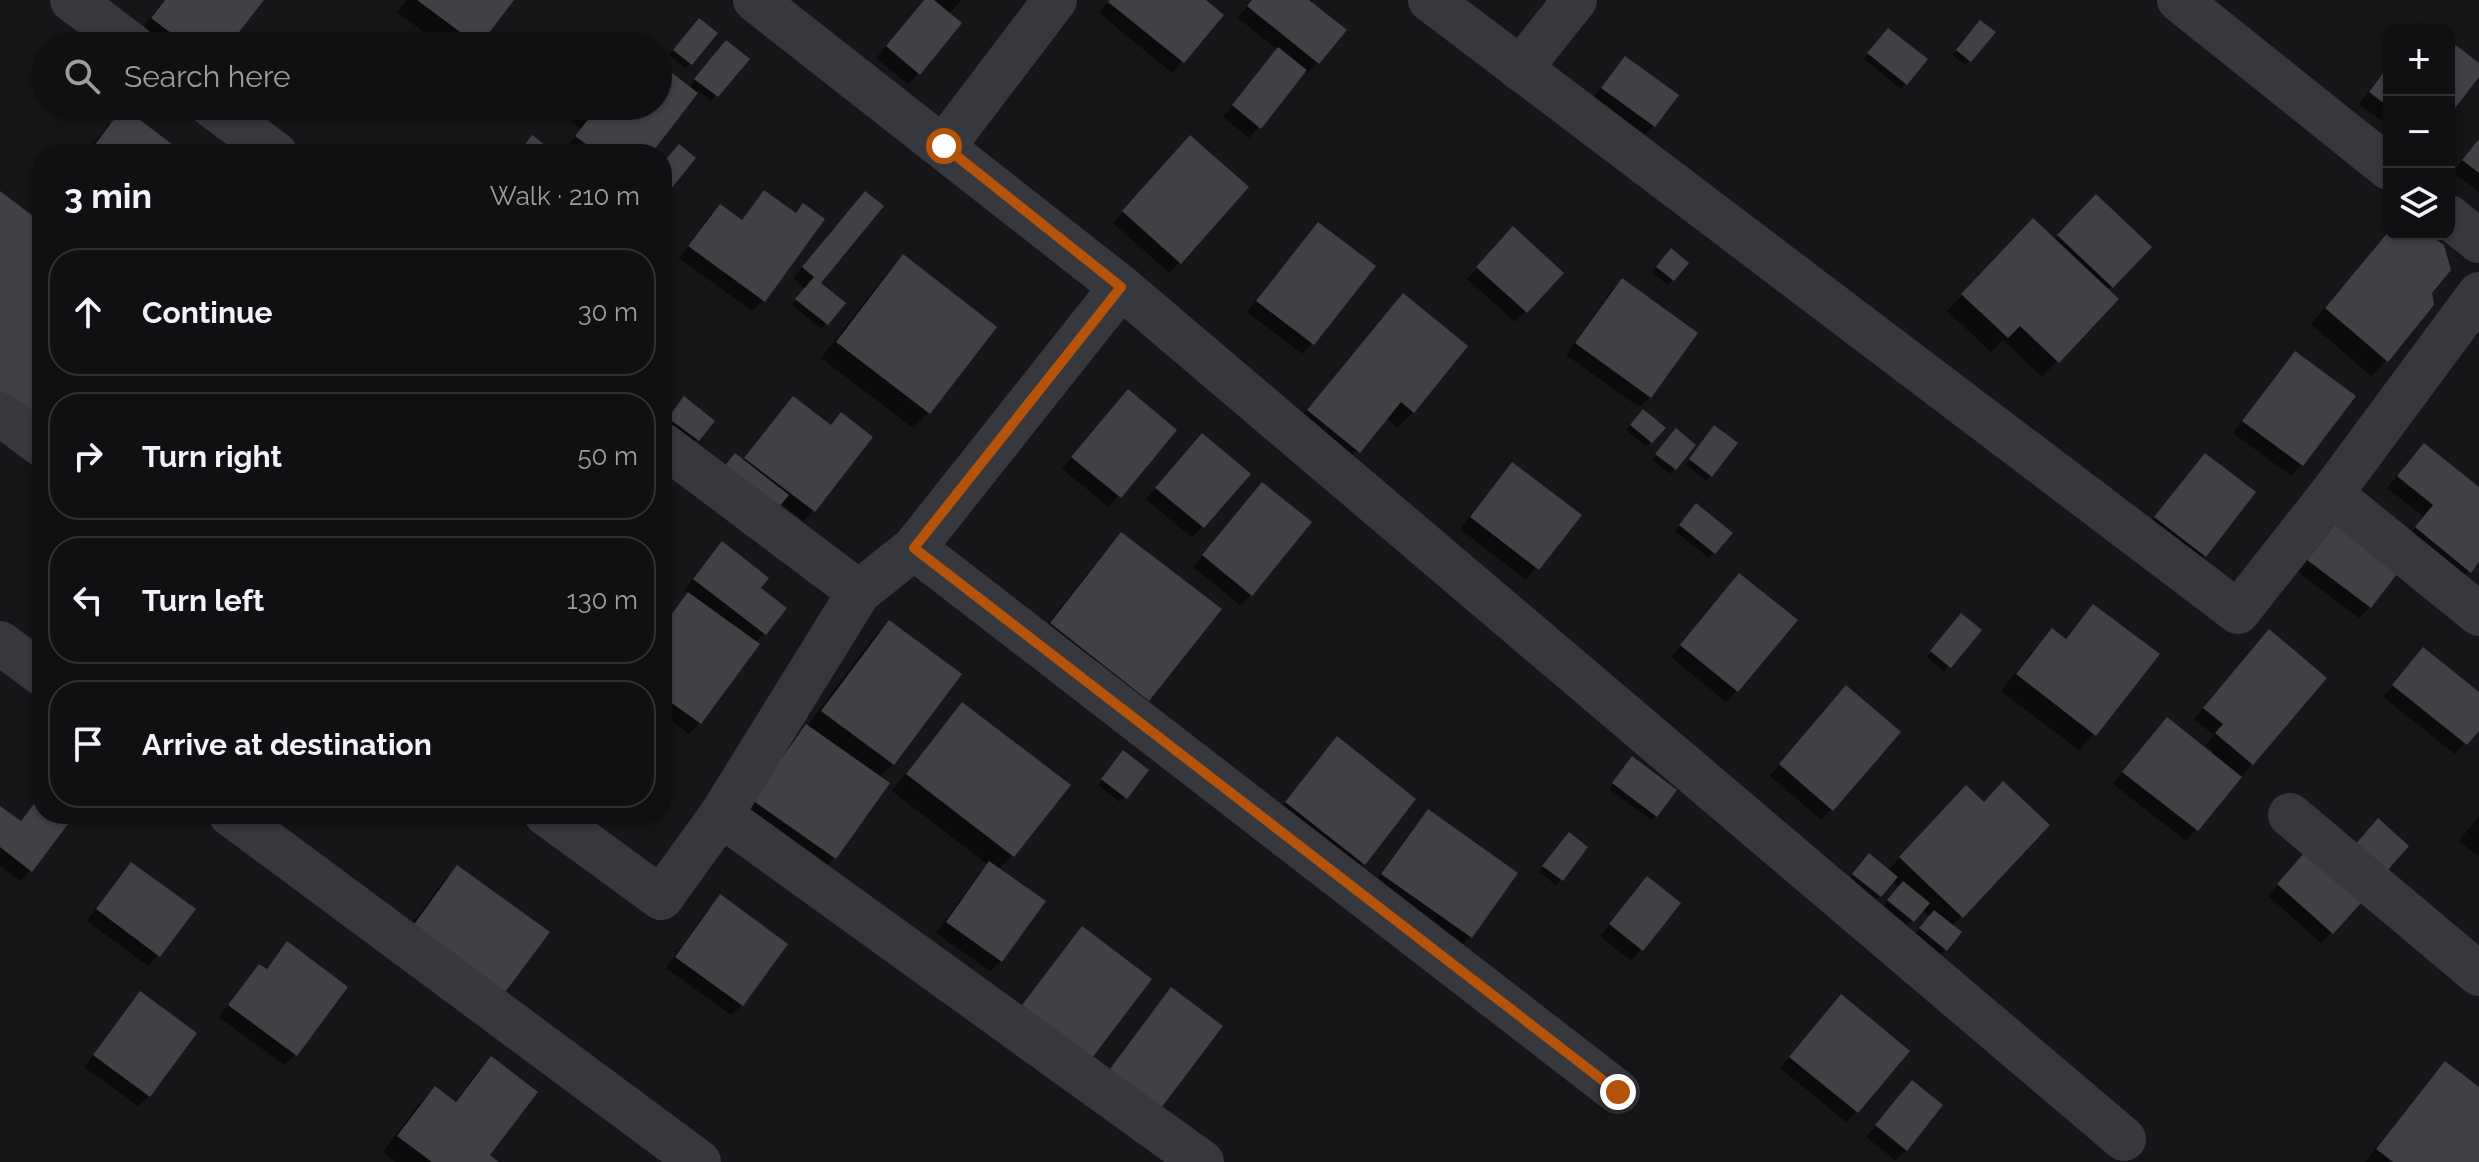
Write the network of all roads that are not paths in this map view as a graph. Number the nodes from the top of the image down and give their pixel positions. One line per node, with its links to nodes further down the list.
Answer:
1 (72, 0): 7 (street)
2 (755, 0): 11 (street)
3 (1055, 0): 11 (street)
4 (1430, 0): 8 (street)
5 (1575, 0): 8 (street)
6 (2179, 0): 12 (street)
7 (114, 32)
8 (1520, 69): 20 (street)
9 (231, 120): 10 (street)
10 (263, 144)
11 (944, 146): 15 (street)
12 (2383, 163)
13 (2455, 222): 14 (street)
14 (2479, 241)
15 (1121, 287): 21 (street); 32 (street)
16 (2479, 294): 20 (street)
17 (0, 414): 18 (street)
18 (32, 438)
19 (672, 452): 22 (street)
20 (2331, 494): 23 (street)
21 (914, 548): 22 (street); 31 (street)
22 (859, 592): 26 (street)
23 (2479, 614)
24 (0, 643): 25 (street)
25 (32, 667)
26 (721, 815): 29 (street); 34 (street)
27 (2290, 815): 30 (street)
28 (243, 824): 33 (street)
29 (560, 824)
30 (2479, 974)
31 (1618, 1092)
32 (2124, 1139)
33 (699, 1162)
34 (1202, 1162)

